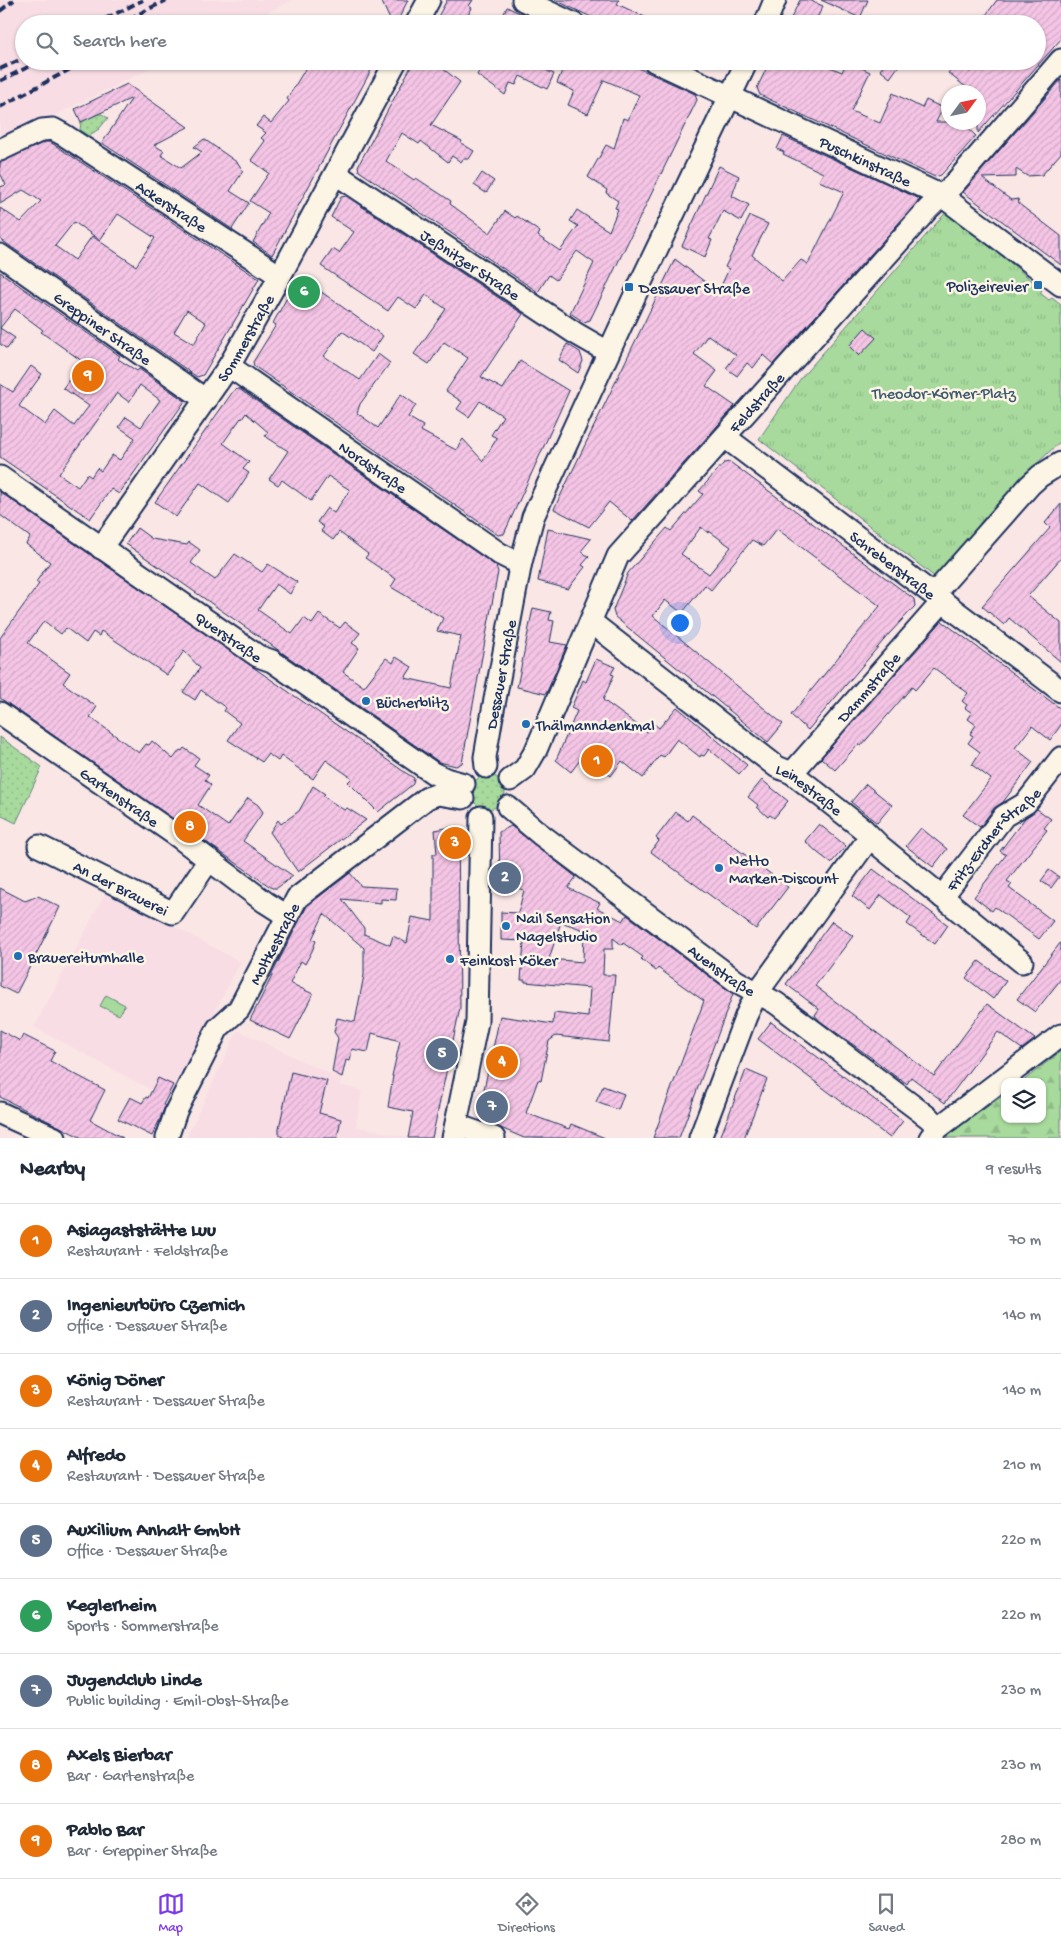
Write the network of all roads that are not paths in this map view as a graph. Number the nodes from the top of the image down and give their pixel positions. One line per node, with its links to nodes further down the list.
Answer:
1 (429, 0): 4 (street)
2 (523, 0): 5 (street)
3 (775, 0): 6 (street)
4 (421, 15)
5 (555, 15)
6 (769, 15)
7 (1061, 60): 14 (street, Feldstraße)
8 (391, 70): 13 (street, Sommerstraße)
9 (674, 70): 11 (street, Puschkinstraße)
10 (743, 70): 11 (street, Dessauer Straße)
11 (730, 96): 14 (street, Puschkinstraße); 18 (street, Dessauer Straße)
12 (0, 150): 16 (street, Ackerstraße)
13 (336, 174): 16 (street, Sommerstraße); 18 (street, Jeßnitzer Straße)
14 (942, 196): 17 (street, Puschkinstraße); 21 (street, Feldstraße)
15 (0, 255): 20 (street, Greppiner Straße)
16 (280, 276): 19 (street, Sommerstraße)
17 (1061, 285)
18 (608, 352): 25 (street, Dessauer Straße)
19 (229, 366): 20 (street, Sommerstraße); 25 (street, Nordstraße)
20 (206, 400): 24 (street, Sommerstraße)
21 (725, 437): 26 (street, Schreberstraße); 27 (street, Feldstraße)
22 (1061, 463): 26 (street, Dammstraße)
23 (0, 477): 24 (street, Querstraße)
24 (102, 548): 34 (street, Querstraße)
25 (521, 562): 31 (street, Dessauer Straße)
26 (939, 597): 28 (street, Schreberstraße); 32 (street, Dammstraße)
27 (592, 622): 32 (street, Leinestraße); 33 (street, Feldstraße)
28 (1061, 691)
29 (0, 713): 39 (street, Gartenstraße)
30 (1061, 758): 40 (street, Fritz-Erdner-Straße)
31 (486, 767): 33 (street); 34 (street)
32 (792, 773): 37 (street, Leinestraße)
33 (510, 780): 35 (street)
34 (463, 791): 36 (street); 41 (street, Moltkestraße)
35 (508, 807): 36 (street); 43 (street, Auenstraße)
36 (481, 817): 46 (street)
37 (870, 837): 40 (street, Leinestraße); 43 (street)
38 (39, 846): 39 (street, An der Brauerei)
39 (209, 860): 41 (street, Gartenstraße)
40 (942, 897): 42 (street, Leinestraße)
41 (287, 916): 49 (street, Moltkestraße)
42 (1022, 962)
43 (757, 993): 47 (street, Auenstraße); 51 (street)
44 (1061, 1035): 47 (street)
45 (0, 1113): 48 (street)
46 (455, 1132): 50 (street)
47 (934, 1133)
48 (55, 1138)
49 (167, 1138)
50 (494, 1138)
51 (700, 1138)

